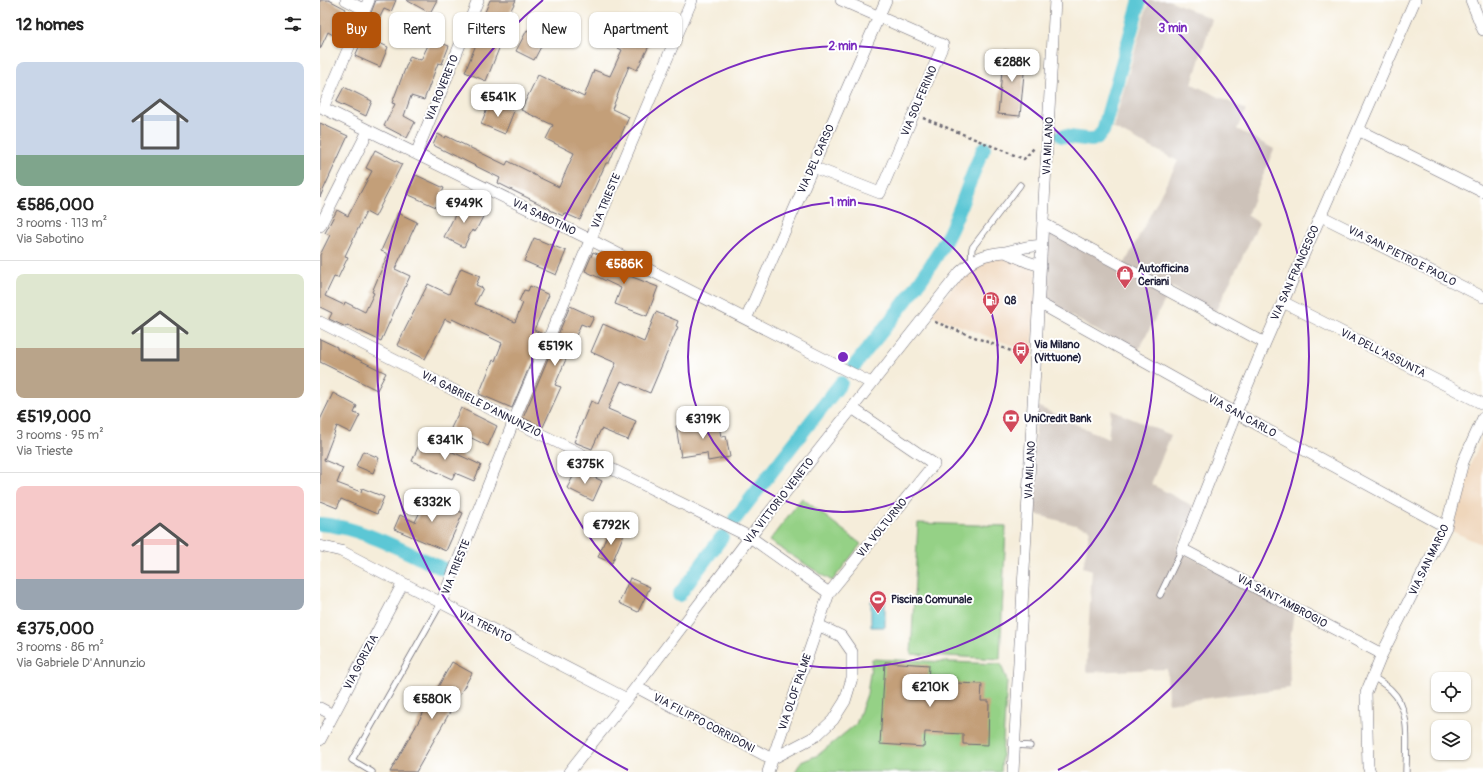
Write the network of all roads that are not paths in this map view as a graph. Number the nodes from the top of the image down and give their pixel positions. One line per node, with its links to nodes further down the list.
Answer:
1 (346, 0): 9 (street)
2 (478, 0): 14 (street, VIA ROVERETO)
3 (692, 0): 21 (street, VIA TRIESTE)
4 (841, 0): 10 (street, VIA SOLFERINO)
5 (886, 0): 10 (street, VIA DEL CARSO)
6 (1055, 0): 19 (street, VIA MILANO)
7 (1415, 0): 12 (street, VIA SAN FRANCESCO)
8 (1471, 0): 11 (street)
9 (367, 5): 13 (street, VIA SABOTINO)
10 (878, 16): 15 (street, VIA DEL CARSO); 15 (street, VIA SOLFERINO)
11 (1483, 30)
12 (1358, 130): 17 (street); 18 (street, VIA SAN FRANCESCO)
13 (368, 131): 14 (street, VIA SABOTINO); 20 (street)
14 (416, 154): 21 (street, VIA SABOTINO)
15 (813, 167): 29 (street, VIA DEL CARSO)
16 (1020, 185): 24 (lane)
17 (1483, 192)
18 (1320, 216): 26 (street, VIA SAN PIETRO E PAOLO); 27 (street, VIA SAN FRANCESCO)
19 (1044, 224): 22 (street, VIA MILANO); 31 (street)
20 (320, 226)
21 (589, 239): 29 (street, VIA SABOTINO); 37 (street, VIA TRIESTE)
22 (1042, 244): 23 (street, VIA VITTORIO VENETO); 25 (street, VIA MILANO)
23 (1005, 252): 24 (street, VIA VITTORIO VENETO); 25 (street)
24 (971, 262): 32 (street, VIA VITTORIO VENETO)
25 (1041, 266): 28 (street, VIA MILANO)
26 (1483, 297)
27 (1283, 302): 31 (street, VIA SAN FRANCESCO); 33 (street, VIA DELL'ASSUNTA)
28 (1039, 303): 35 (street, VIA SAN CARLO); 54 (street, VIA MILANO)
29 (746, 319): 32 (street, VIA SABOTINO)
30 (320, 322): 37 (street, VIA GABRIELE D'ANNUNZIO)
31 (1265, 344): 35 (street, VIA SAN FRANCESCO)
32 (871, 383): 34 (street, VIA VITTORIO VENETO)
33 (1483, 404)
34 (852, 408): 39 (street, VIA VITTORIO VENETO); 43 (street, VIA VOLTURNO)
35 (1236, 413): 38 (street, VIA SAN CARLO); 41 (street, VIA SAN FRANCESCO)
36 (1483, 418): 38 (street, VIA SAN MARCO)
37 (514, 421): 39 (street, VIA GABRIELE D'ANNUNZIO); 45 (street, VIA TRIESTE)
38 (1446, 527): 47 (street, VIA SAN MARCO)
39 (750, 537): 43 (street); 49 (street, VIA VITTORIO VENETO)
40 (320, 546): 42 (street, VIA TRENTO)
41 (1182, 549): 44 (lane); 47 (street, VIA SANT'AMBROGIO)
42 (403, 583): 45 (street, VIA TRENTO); 52 (street, VIA GORIZIA)
43 (829, 593): 46 (street, VIA OLOF PALME)
44 (1160, 595)
45 (441, 603): 50 (street, VIA TRENTO); 57 (lane)
46 (818, 625): 56 (street, VIA OLOF PALME); 56 (street)
47 (1382, 654): 48 (street, VIA SAN MARCO)
48 (1373, 677): 61 (street, VIA SAN MARCO); 62 (lane)
49 (636, 687): 50 (street, VIA VITTORIO VENETO); 56 (street, VIA FILIPPO CORRIDONI)
50 (627, 700): 58 (street, VIA VITTORIO VENETO)
51 (320, 708): 52 (street)
52 (333, 715): 53 (street, VIA GORIZIA)
53 (320, 740)
54 (1014, 745): 55 (lane); 60 (street, VIA MILANO)
55 (1030, 746)
56 (772, 759): 59 (street, VIA OLOF PALME)
57 (372, 772)
58 (569, 772)
59 (768, 772)
60 (1013, 772)
61 (1370, 772)
62 (1406, 772)

